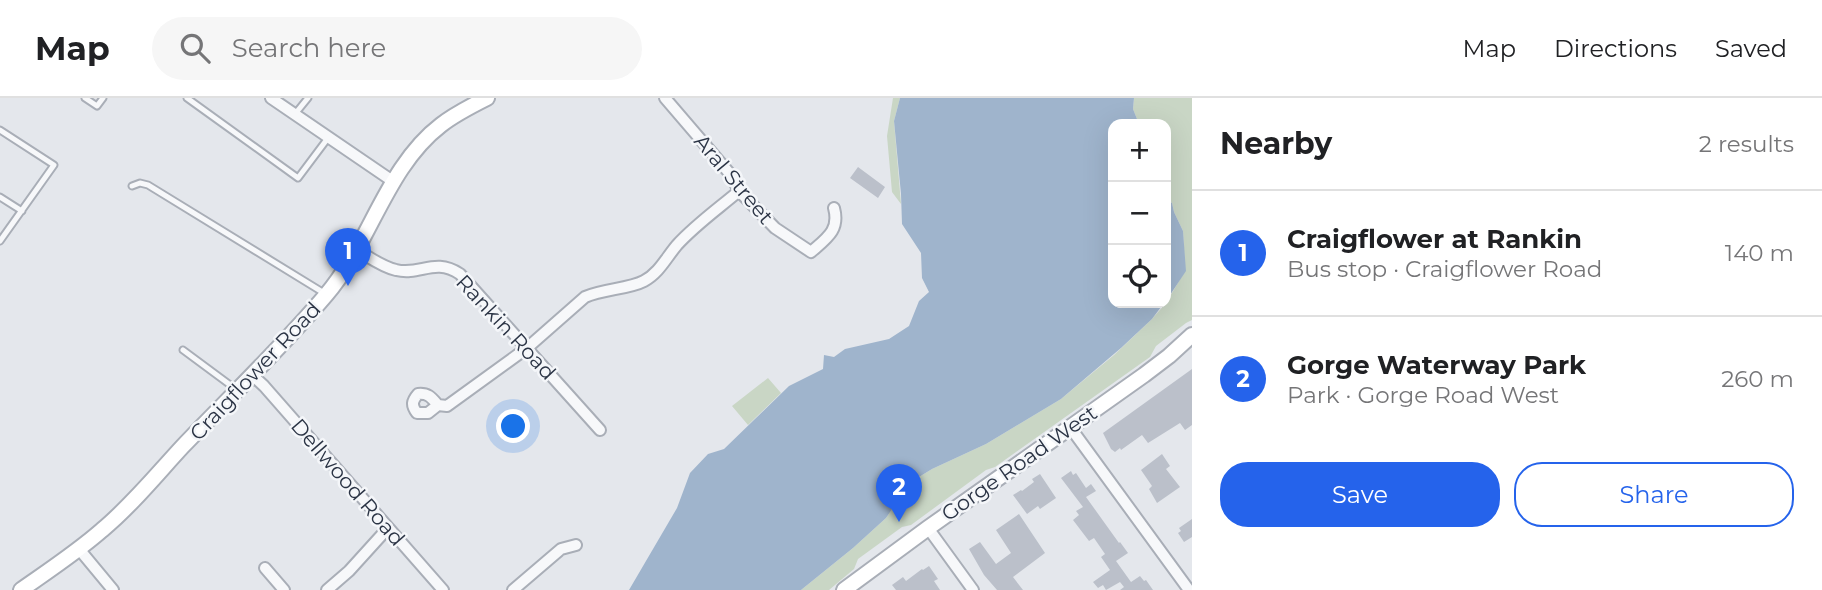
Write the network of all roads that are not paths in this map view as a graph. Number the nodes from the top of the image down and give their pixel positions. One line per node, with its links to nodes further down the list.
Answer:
1 (85, 98): 2 (lane)
2 (103, 98)
3 (187, 98): 10 (lane)
4 (271, 98): 8 (street)
5 (308, 98): 8 (lane)
6 (487, 98): 11 (main road, Craigflower Road)
7 (665, 98): 13 (street, Aral Street)
8 (295, 114): 10 (street)
9 (0, 130): 16 (lane)
10 (328, 137): 11 (street)
11 (394, 182): 18 (main road, Craigflower Road)
12 (132, 186): 19 (lane)
13 (739, 191): 15 (street, Aral Street); 21 (street)
14 (0, 197): 16 (lane)
15 (834, 208)
16 (22, 211): 17 (lane)
17 (0, 242)
18 (357, 250): 19 (main road, Craigflower Road); 21 (street, Rankin Road)
19 (327, 295): 23 (main road, Craigflower Road)
20 (1192, 335): 26 (main road, Gorge Road West)
21 (527, 348): 25 (street); 27 (street, Rankin Road)
22 (184, 350): 24 (lane)
23 (251, 375): 24 (main road, Craigflower Road); 28 (street, Dellwood Road)
24 (237, 391): 31 (main road, Craigflower Road)
25 (438, 405)
26 (1070, 427): 29 (main road, Gorge Road West); 41 (street)
27 (600, 430)
28 (388, 528): 36 (street); 37 (street, Dellwood Road)
29 (928, 528): 39 (main road, Gorge Road West); 40 (street)
30 (576, 545): 38 (street)
31 (79, 549): 33 (main road, Craigflower Road); 34 (street)
32 (265, 568): 35 (street)
33 (21, 590)
34 (113, 590)
35 (284, 590)
36 (327, 590)
37 (443, 590)
38 (513, 590)
39 (844, 590)
40 (973, 590)
41 (1189, 590)

